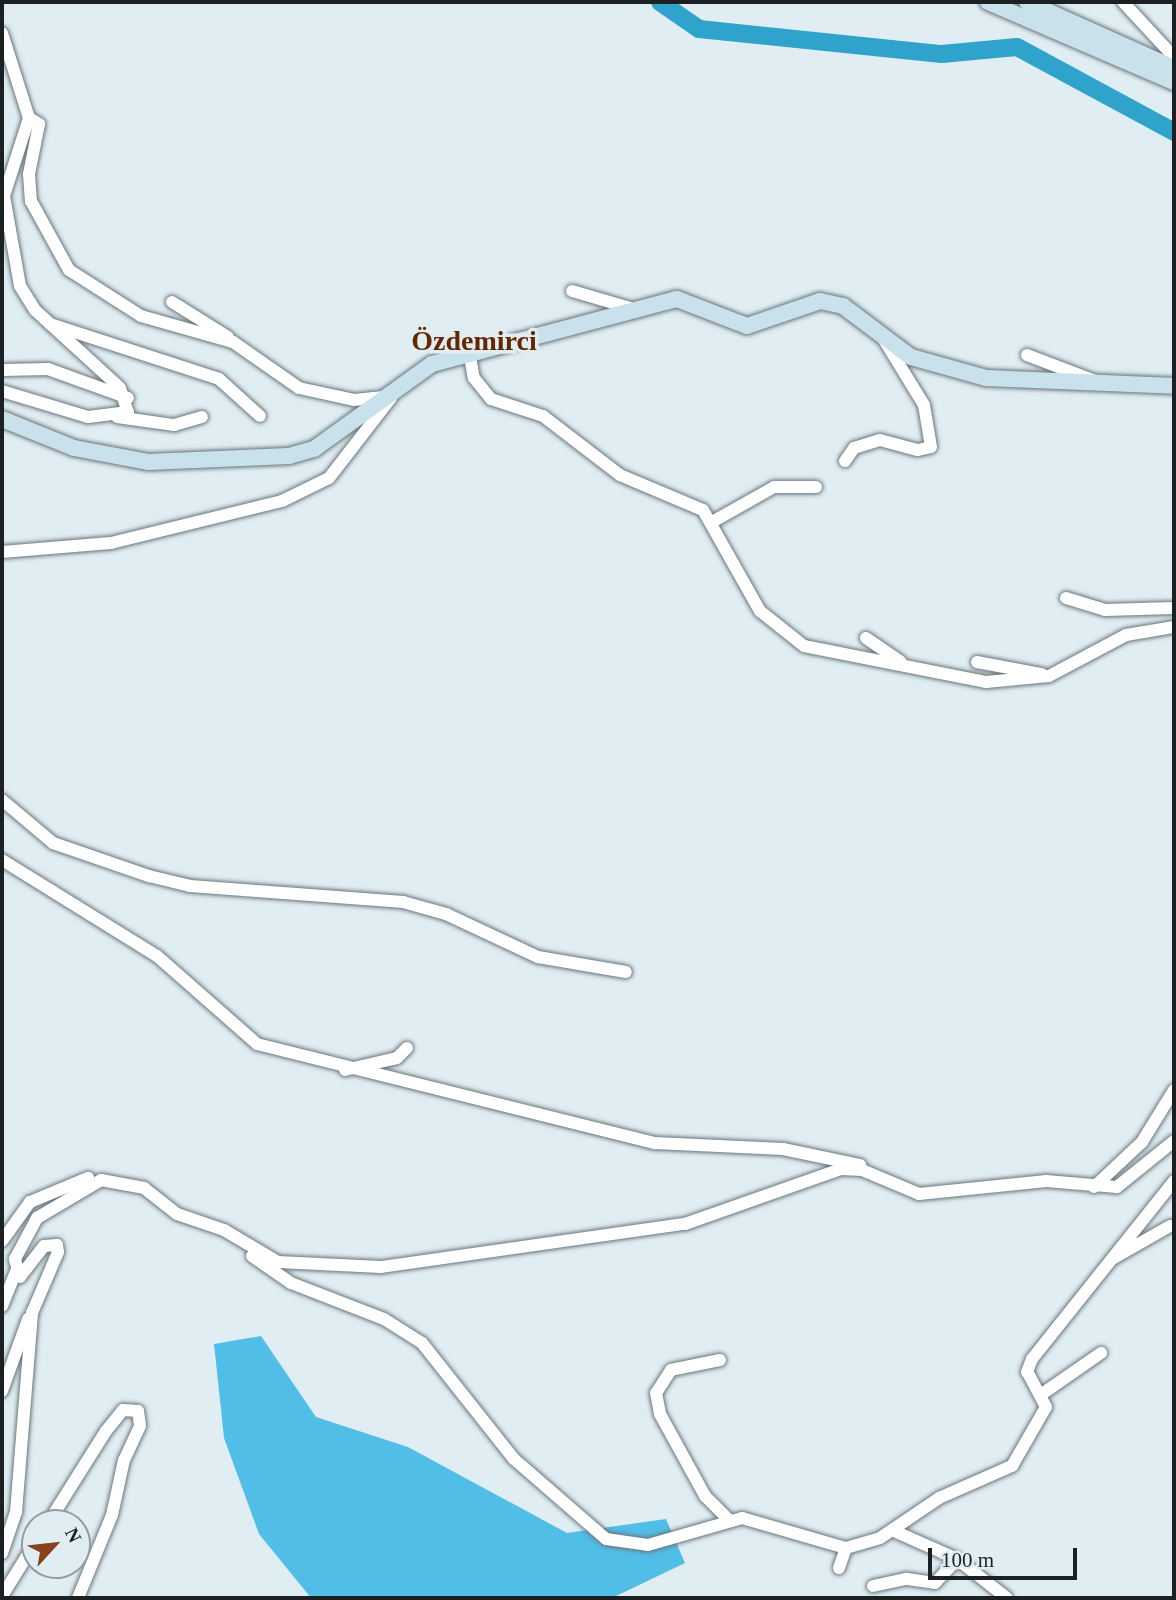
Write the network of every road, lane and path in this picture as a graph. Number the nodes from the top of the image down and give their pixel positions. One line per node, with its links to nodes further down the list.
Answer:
1 (988, 2): 7 (street)
2 (1027, 2): 6 (street)
3 (1123, 2): 5 (street)
4 (2, 33): 8 (street)
5 (1174, 57)
6 (1174, 68)
7 (1174, 82)
8 (29, 118): 12 (street); 14 (street)
9 (572, 291): 11 (street)
10 (172, 302): 14 (street)
11 (630, 308): 13 (street); 15 (street)
12 (49, 324): 24 (street); 26 (street)
13 (877, 327): 20 (street); 31 (street)
14 (233, 342): 23 (street)
15 (468, 351): 23 (street); 33 (street)
16 (1027, 355): 20 (street)
17 (2, 360): 18 (street)
18 (20, 366): 19 (street); 24 (street)
19 (2, 370)
20 (1095, 381): 21 (street)
21 (1174, 386)
22 (2, 391): 25 (street)
23 (394, 395): 30 (street); 34 (street)
24 (128, 398): 25 (street)
25 (116, 416): 27 (street)
26 (260, 416)
27 (202, 417)
28 (2, 419): 30 (street)
29 (2, 428): 30 (street)
30 (23, 430)
31 (845, 461)
32 (816, 487): 33 (street)
33 (712, 522): 39 (street)
34 (2, 552)
35 (1066, 598): 36 (street)
36 (1174, 608)
37 (1174, 627): 41 (street)
38 (866, 638): 39 (street)
39 (902, 662): 41 (street)
40 (977, 662): 41 (street)
41 (1049, 676)
42 (2, 800): 44 (street)
43 (2, 860): 46 (street)
44 (626, 972)
45 (407, 1048): 46 (street)
46 (345, 1070): 49 (street)
47 (1174, 1090): 52 (street)
48 (1174, 1141): 52 (street)
49 (869, 1173): 52 (street); 54 (street)
50 (108, 1179): 54 (street); 55 (street); 57 (street)
51 (1174, 1181): 56 (street)
52 (1094, 1187)
53 (1170, 1226): 56 (street)
54 (236, 1237): 65 (street)
55 (2, 1241)
56 (1098, 1269): 63 (street)
57 (16, 1272): 58 (street); 59 (street)
58 (2, 1306)
59 (32, 1313): 62 (street); 68 (street)
60 (1101, 1353): 63 (street)
61 (720, 1360): 65 (street)
62 (2, 1391)
63 (1042, 1394): 66 (street)
64 (57, 1509): 71 (street)
65 (729, 1520): 67 (street)
66 (894, 1531): 67 (street); 69 (street)
67 (846, 1548): 72 (street)
68 (2, 1553)
69 (957, 1559): 74 (street); 75 (street)
70 (21, 1566): 76 (street)
71 (91, 1567)
72 (839, 1568)
73 (86, 1579): 77 (street)
74 (873, 1586)
75 (989, 1593): 78 (street)
76 (2, 1596)
77 (78, 1598)
78 (1007, 1598)

